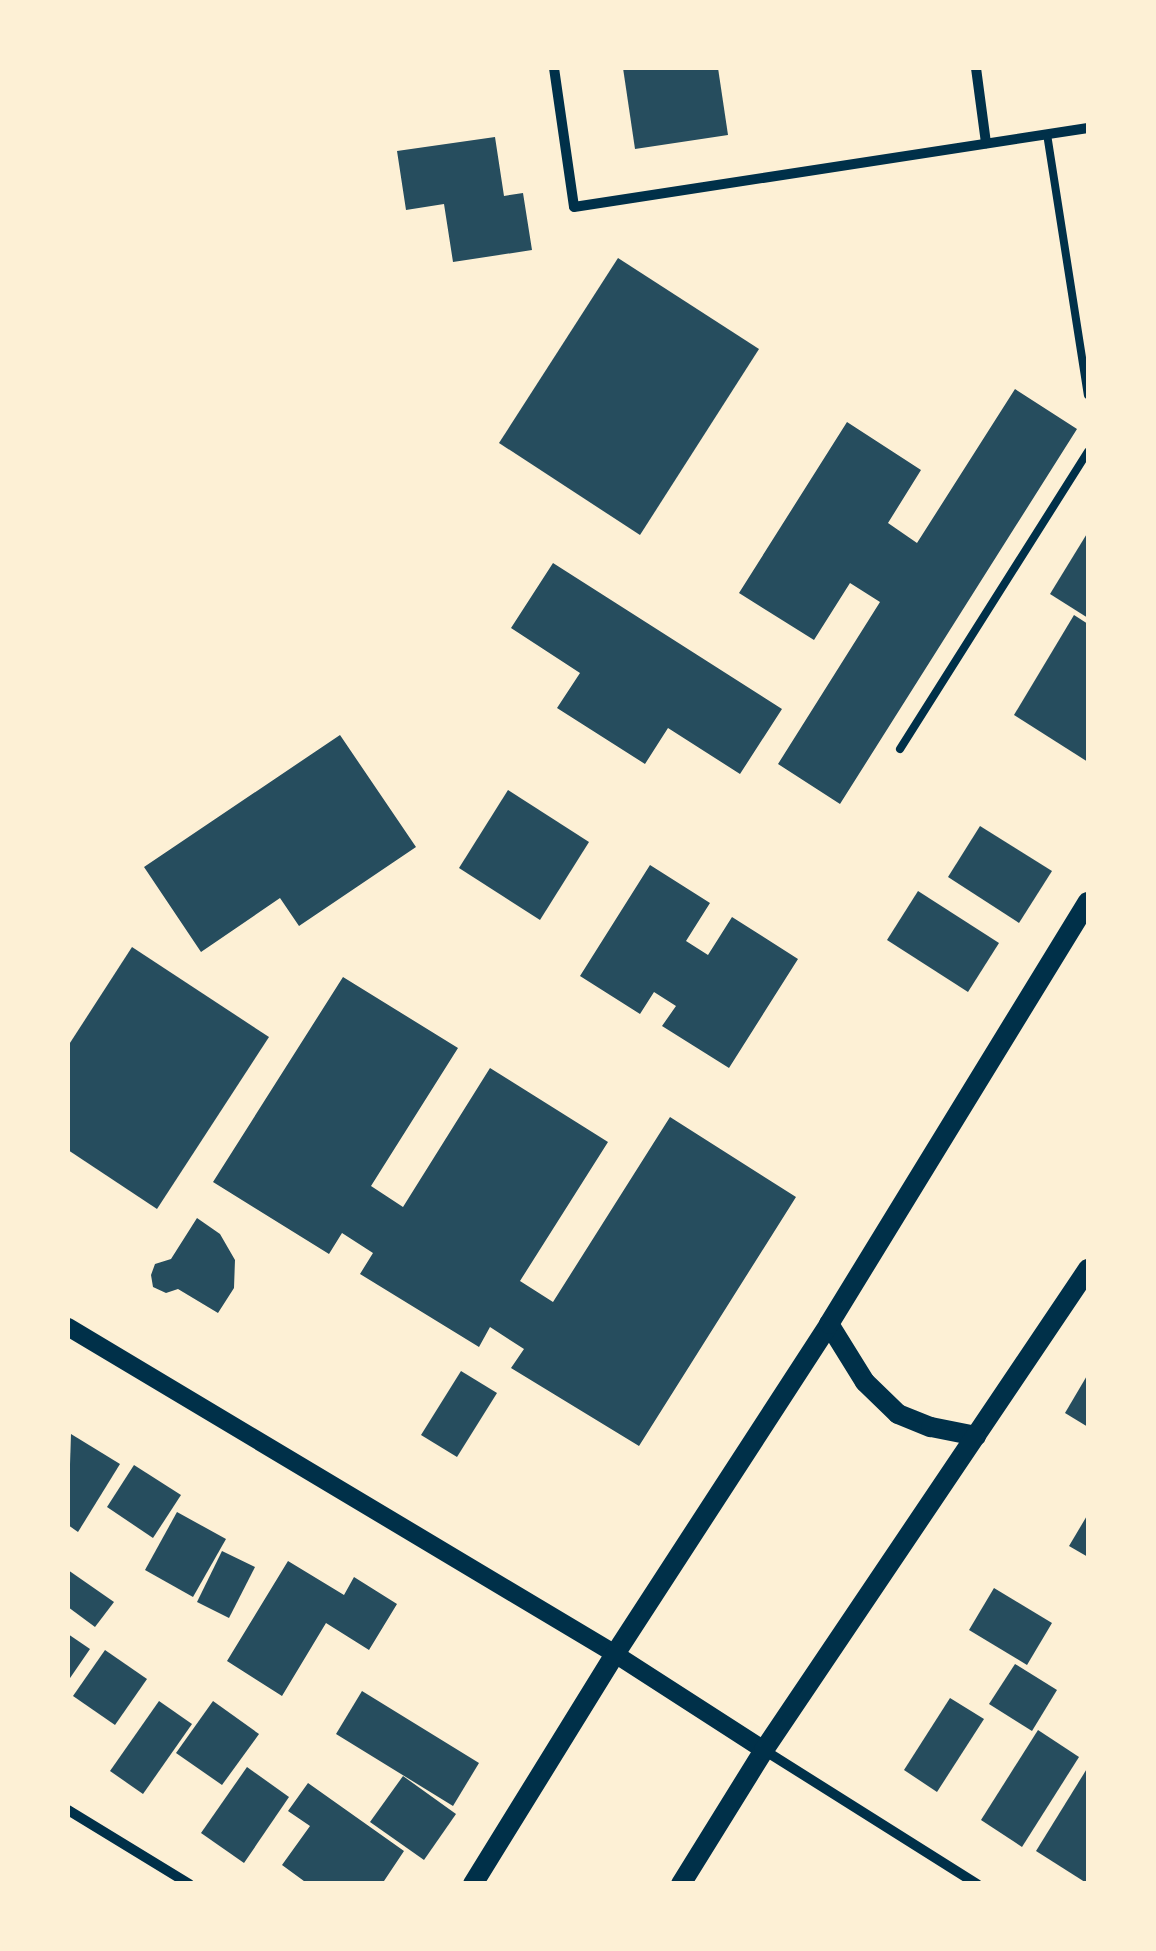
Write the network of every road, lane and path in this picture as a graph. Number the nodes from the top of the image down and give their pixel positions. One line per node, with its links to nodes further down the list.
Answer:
1 (554, 68): 5 (street)
2 (976, 68): 5 (street)
3 (1088, 128): 4 (street)
4 (1047, 134): 5 (street); 6 (lane)
5 (986, 143)
6 (1088, 395)
7 (1088, 452): 8 (lane)
8 (900, 749)
9 (1088, 902): 11 (main road)
10 (1088, 1270): 13 (main road)
11 (829, 1324): 13 (main road); 14 (main road)
12 (68, 1327): 14 (street)
13 (976, 1436): 15 (main road)
14 (614, 1654): 15 (street); 18 (main road)
15 (764, 1750): 19 (main road); 20 (street)
16 (68, 1810): 17 (street)
17 (189, 1884)
18 (473, 1884)
19 (681, 1884)
20 (977, 1884)

